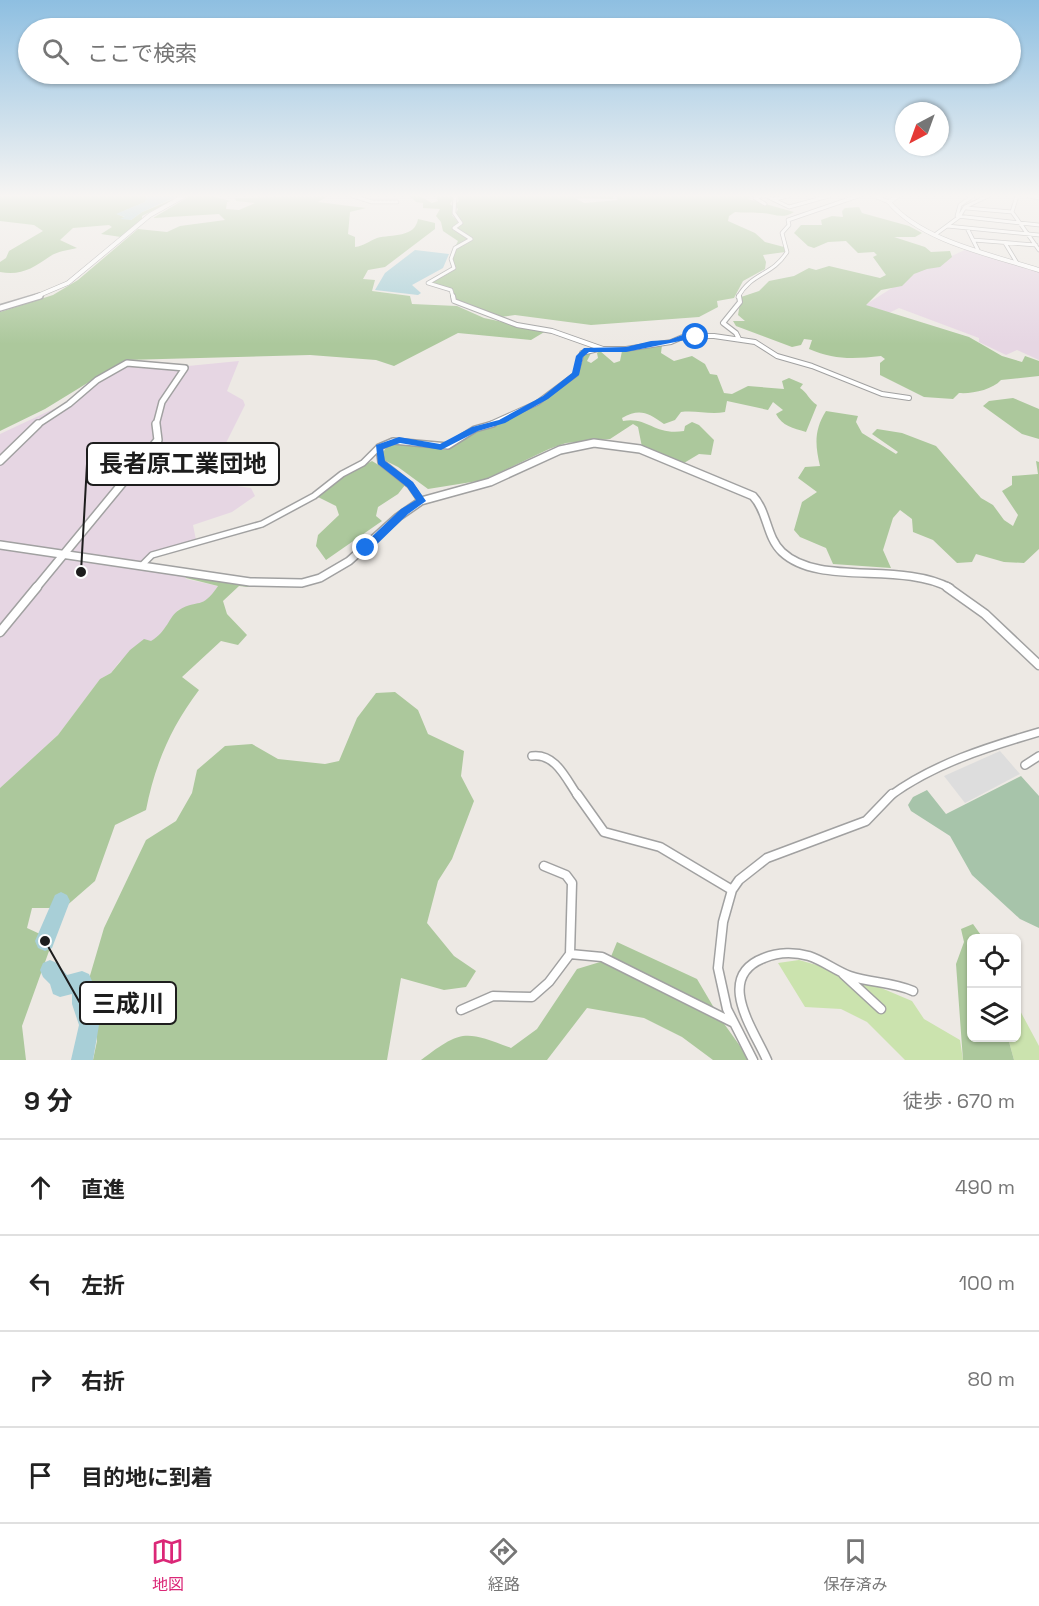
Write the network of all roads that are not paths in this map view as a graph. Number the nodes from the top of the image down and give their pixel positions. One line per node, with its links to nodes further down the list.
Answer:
1 (113, 245): 12 (street)
2 (460, 245): 14 (street)
3 (785, 245): 13 (street)
4 (966, 245): 8 (street)
5 (976, 245): 8 (street)
6 (1006, 245): 10 (street)
7 (1036, 245): 9 (street)
8 (978, 250): 10 (street)
9 (1039, 250)
10 (1017, 263): 11 (street)
11 (1039, 270)
12 (0, 308)
13 (739, 339): 14 (street); 15 (street)
14 (603, 349): 16 (street)
15 (909, 398)
16 (379, 447): 18 (street); 21 (street)
17 (0, 461): 20 (street)
18 (421, 501): 21 (street); 23 (street)
19 (0, 545): 20 (street)
20 (64, 553): 21 (street); 22 (street)
21 (142, 565)
22 (0, 632)
23 (1039, 665)
24 (1039, 732): 29 (street)
25 (532, 756): 29 (street)
26 (1039, 756): 27 (street)
27 (1026, 765)
28 (544, 866): 30 (street)
29 (732, 890): 35 (street)
30 (570, 954): 34 (street); 35 (street)
31 (843, 974): 32 (street); 33 (street); 37 (street)
32 (914, 991)
33 (880, 1009)
34 (461, 1010)
35 (733, 1023): 36 (street)
36 (753, 1060)
37 (767, 1060)

